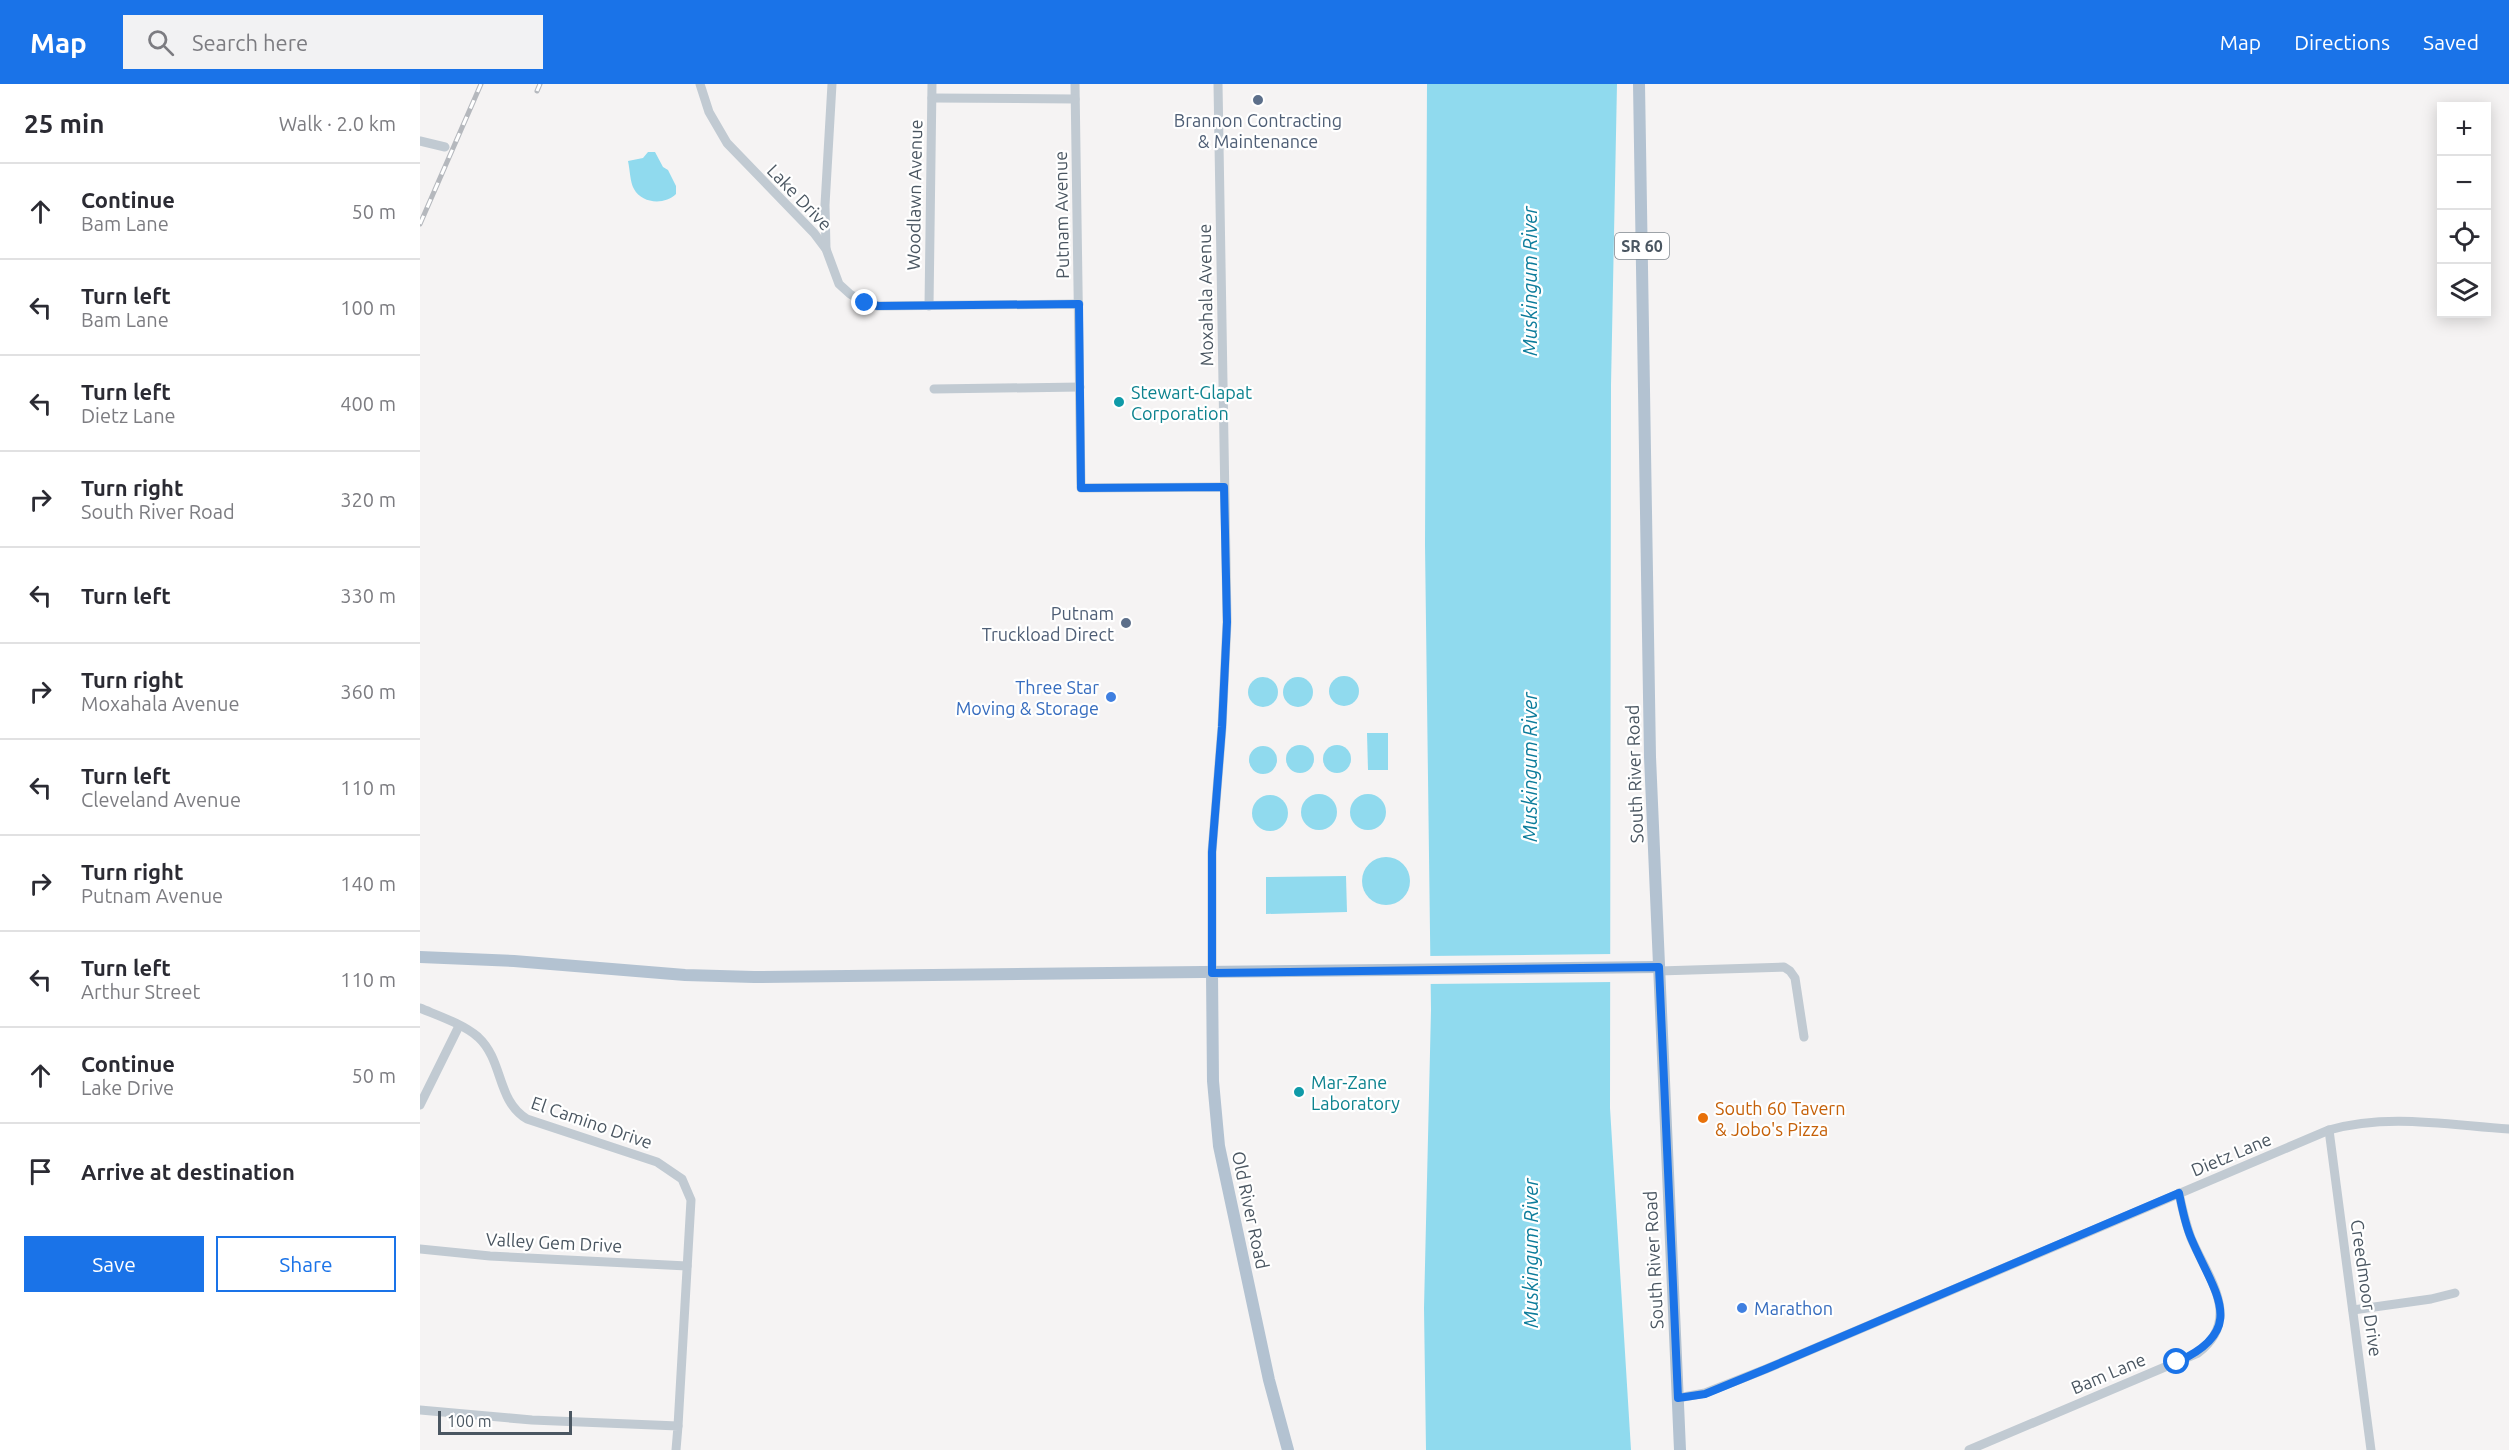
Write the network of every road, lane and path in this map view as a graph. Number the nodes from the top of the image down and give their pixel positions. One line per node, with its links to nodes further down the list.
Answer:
1 (700, 84): 11 (street, Lake Drive)
2 (832, 84): 11 (street)
3 (932, 84): 7 (street, Woodlawn Avenue)
4 (1075, 84): 8 (street, Putnam Avenue)
5 (1218, 84): 16 (street, Moxahala Avenue)
6 (1639, 84): 18 (main road, South River Road / SR 60)
7 (932, 98): 8 (street); 13 (street, Woodlawn Avenue)
8 (1075, 99): 12 (street, Putnam Avenue)
9 (420, 141): 10 (street)
10 (445, 147)
11 (826, 249): 13 (street, Lake Drive)
12 (1079, 304): 13 (street, Lake Drive); 14 (street, Putnam Avenue)
13 (929, 306)
14 (1080, 387): 15 (street); 16 (street, Putnam Avenue)
15 (934, 389)
16 (1224, 487): 19 (street, Moxahala Avenue)
17 (420, 957): 19 (main road)
18 (1659, 969): 19 (main road); 22 (street); 31 (main road, South River Road / SR 60)
19 (1212, 973): 35 (main road, Old River Road)
20 (420, 1008): 21 (street, El Camino Drive)
21 (459, 1026): 23 (street); 28 (street, El Camino Drive)
22 (1804, 1037)
23 (420, 1105)
24 (2509, 1129): 25 (street, Dietz Lane)
25 (2329, 1130): 26 (street, Dietz Lane); 30 (street, Creedmoor Drive)
26 (2179, 1193): 31 (street, Dietz Lane); 37 (street, Bam Lane)
27 (420, 1249): 28 (street, Valley Gem Drive)
28 (687, 1266): 33 (street)
29 (2455, 1293): 30 (street)
30 (2353, 1310): 38 (street, Creedmoor Drive)
31 (1678, 1398): 36 (main road, South River Road / SR 60)
32 (420, 1410): 33 (street)
33 (678, 1426): 34 (street)
34 (676, 1450)
35 (1288, 1450)
36 (1680, 1450)
37 (1969, 1450)
38 (2371, 1450)

